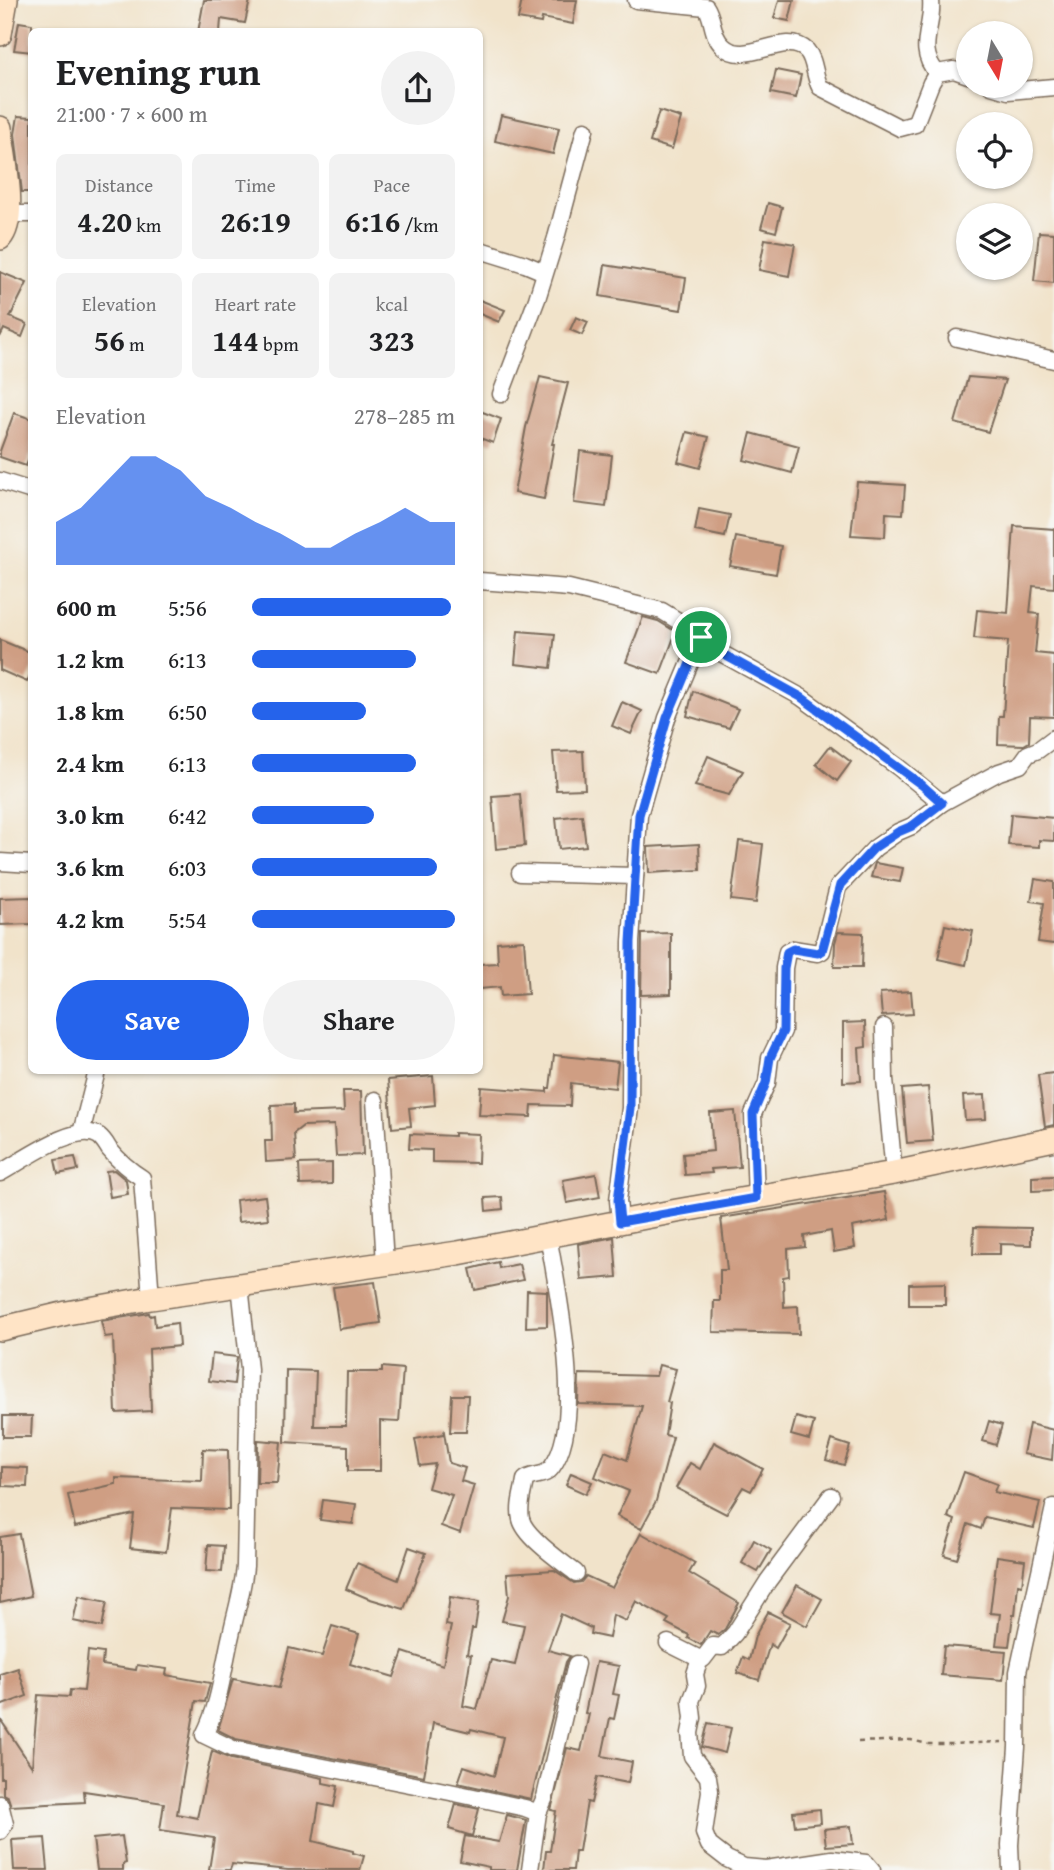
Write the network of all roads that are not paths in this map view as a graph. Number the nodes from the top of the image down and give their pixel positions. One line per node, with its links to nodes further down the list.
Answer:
1 (6, 0): 4 (street)
2 (636, 0): 6 (street)
3 (931, 0): 6 (street)
4 (0, 34)
5 (956, 71): 6 (street)
6 (937, 73)
7 (1054, 87): 8 (street)
8 (1033, 89)
9 (0, 128): 11 (street)
10 (585, 130): 15 (street)
11 (8, 214): 12 (street); 13 (street)
12 (28, 214)
13 (0, 238)
14 (483, 251): 15 (street)
15 (544, 272): 18 (street)
16 (957, 338): 17 (street)
17 (1054, 360)
18 (501, 394)
19 (0, 481): 20 (street)
20 (28, 490)
21 (483, 581): 22 (street)
22 (701, 637): 24 (street); 28 (street)
23 (1054, 738): 24 (street)
24 (942, 803): 36 (street)
25 (0, 862): 26 (street)
26 (28, 864)
27 (520, 873): 28 (street)
28 (635, 876): 37 (street)
29 (884, 1027): 34 (street)
30 (96, 1074): 32 (street)
31 (375, 1100): 39 (street)
32 (81, 1132): 35 (street); 41 (street)
33 (1054, 1139): 34 (street)
34 (894, 1173): 36 (street)
35 (0, 1174)
36 (756, 1198): 37 (street)
37 (620, 1222): 38 (street)
38 (548, 1235): 39 (street); 45 (street)
39 (386, 1264): 40 (street)
40 (240, 1284): 41 (street); 50 (street)
41 (151, 1298): 42 (street)
42 (0, 1329)
43 (831, 1496): 47 (street)
44 (1054, 1507): 54 (street)
45 (576, 1573)
46 (668, 1643): 47 (street)
47 (699, 1659): 53 (street)
48 (576, 1664): 50 (street)
49 (0, 1804): 51 (street)
50 (538, 1813): 52 (street)
51 (0, 1831)
52 (530, 1870)
53 (872, 1870)
54 (1011, 1870)

